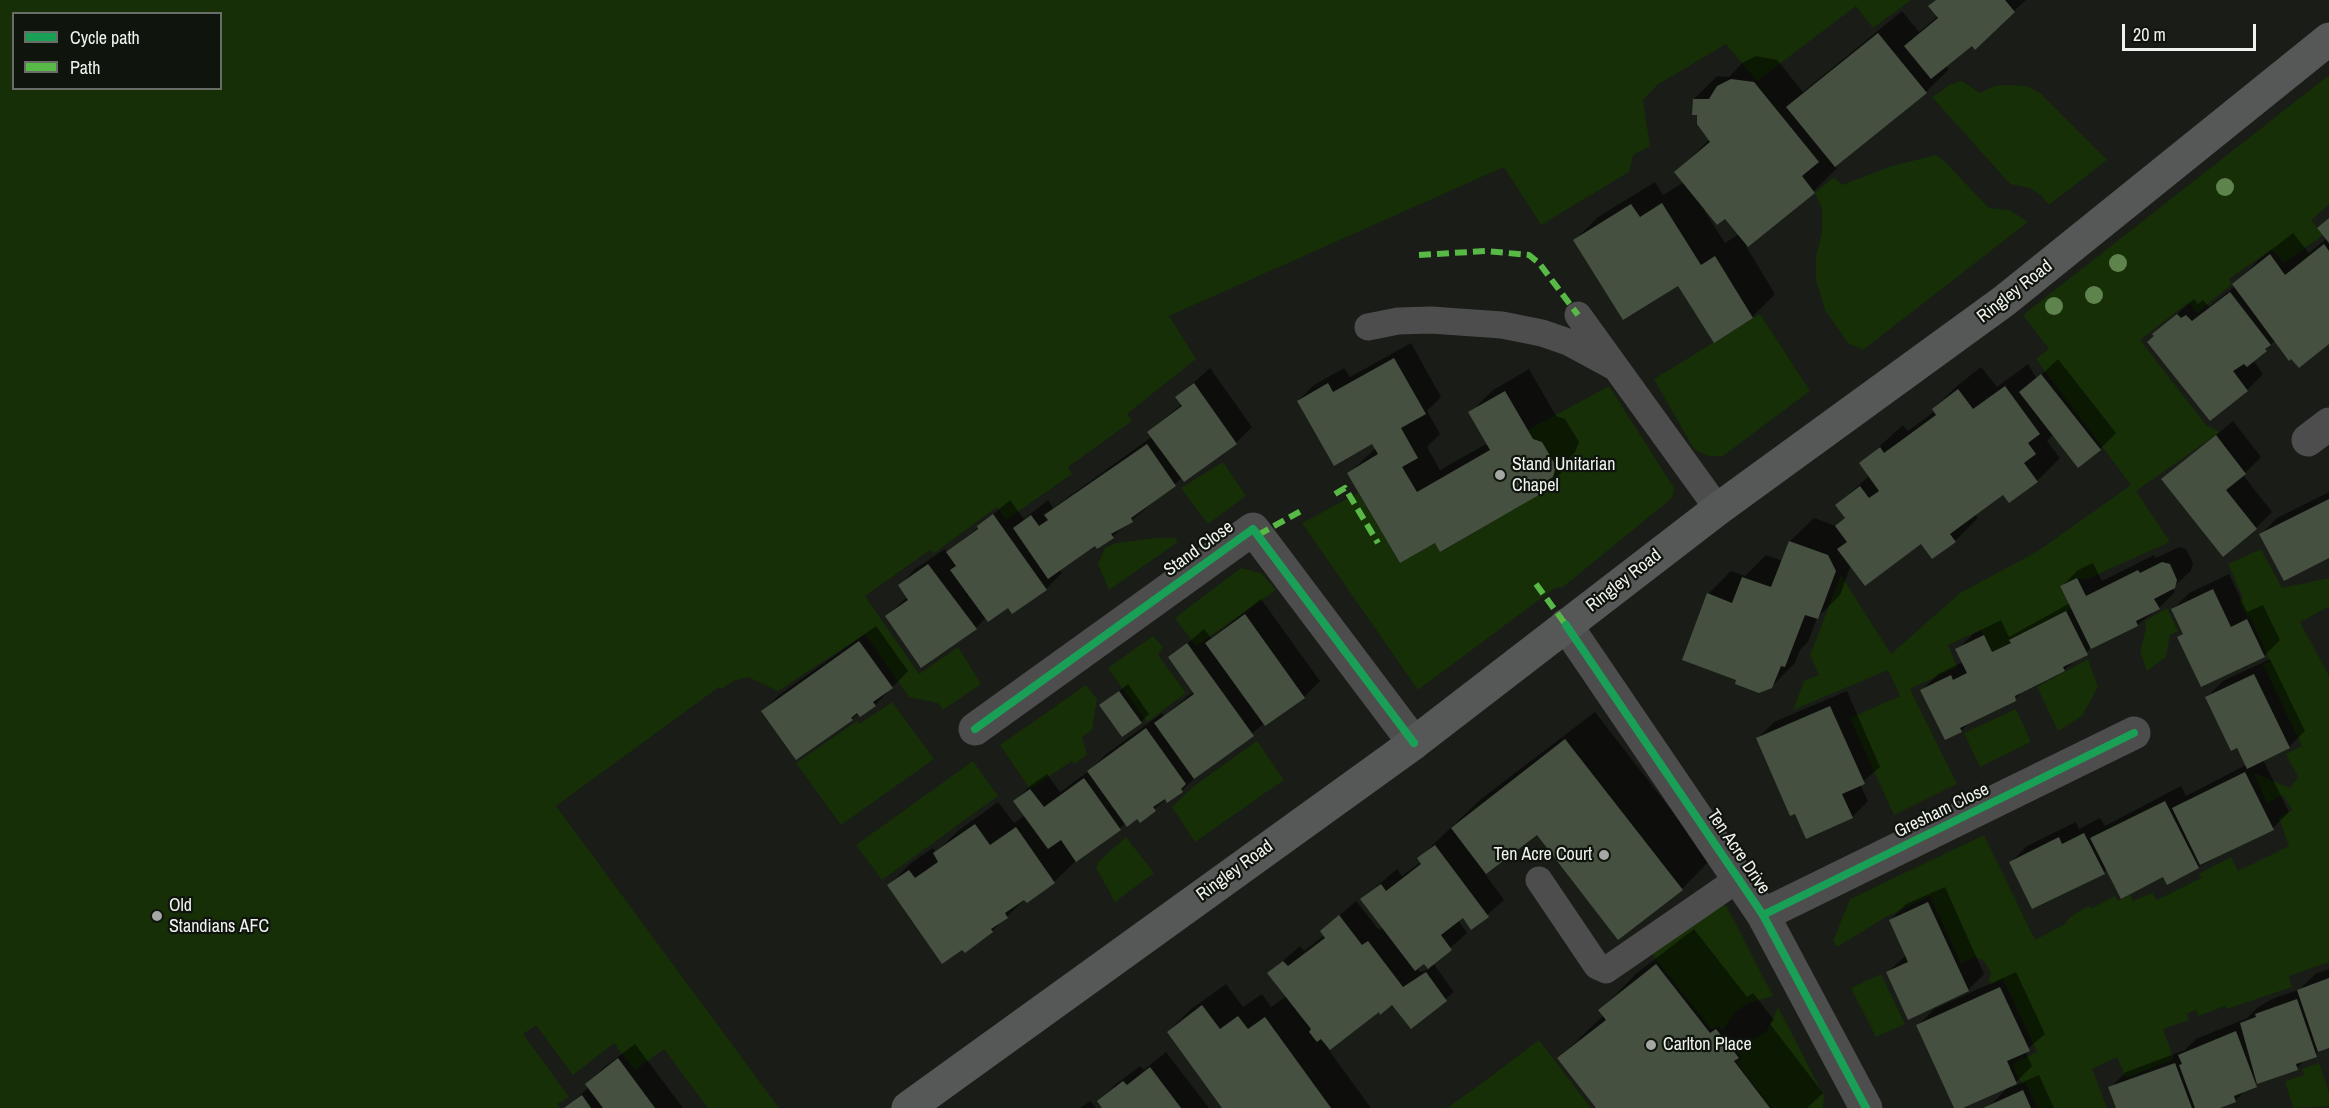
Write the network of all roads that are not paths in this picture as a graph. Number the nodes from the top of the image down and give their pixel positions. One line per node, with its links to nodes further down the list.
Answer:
1 (2329, 39): 5 (main road, Ringley Road)
2 (1578, 315): 4 (lane)
3 (1368, 327): 4 (lane)
4 (1616, 368): 5 (lane)
5 (1718, 509): 6 (main road, Ringley Road)
6 (1566, 626): 9 (main road, Ringley Road); 10 (street, Ten Acre Drive)
7 (975, 729): 9 (street, Stand Close)
8 (2134, 733): 12 (street, Gresham Close)
9 (1414, 743): 13 (main road, Ringley Road)
10 (1738, 879): 11 (lane); 12 (street, Ten Acre Drive)
11 (1539, 880)
12 (1763, 915): 14 (street, Ten Acre Drive)
13 (908, 1108)
14 (1865, 1108)

